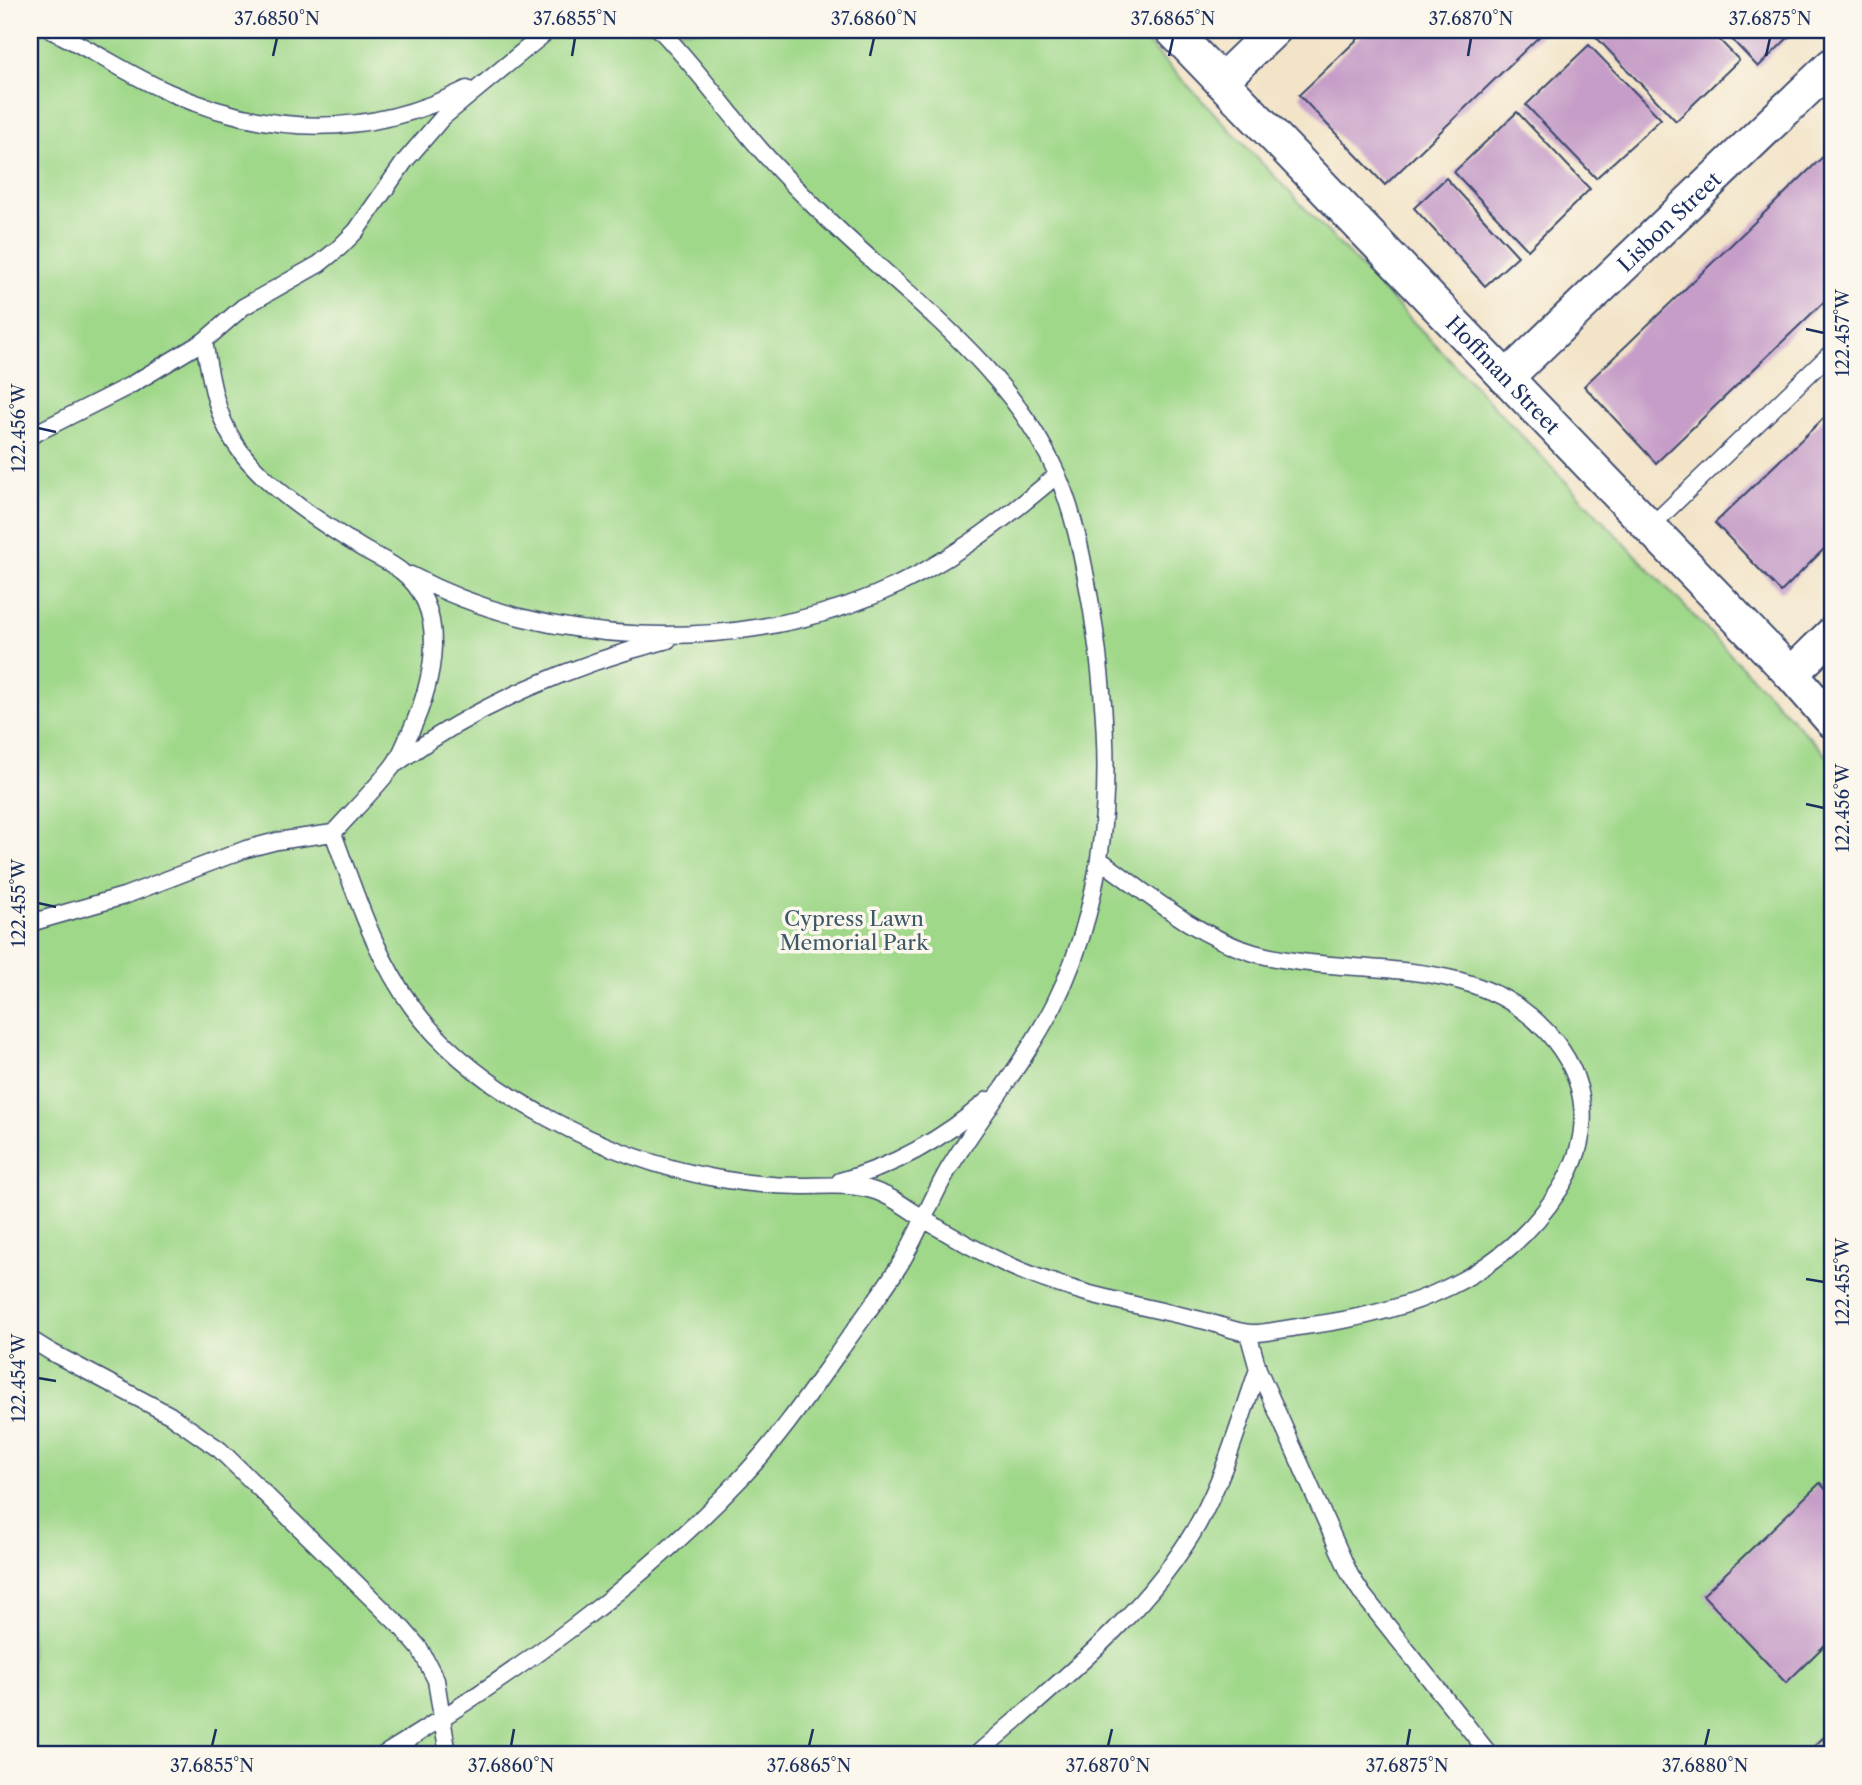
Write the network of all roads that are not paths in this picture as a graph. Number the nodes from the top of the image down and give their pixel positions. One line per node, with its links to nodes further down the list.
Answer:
1 (50, 30): 7 (lane)
2 (549, 30): 7 (lane)
3 (660, 30): 13 (lane)
4 (1172, 30): 8 (street, Hoffman Street)
5 (1274, 30): 8 (street)
6 (1832, 65): 11 (street, Lisbon Street)
7 (488, 79): 9 (lane)
8 (1221, 81): 11 (street, Hoffman Street)
9 (204, 341): 12 (lane); 15 (lane)
10 (1832, 352): 14 (lane)
11 (1506, 377): 14 (street, Hoffman Street)
12 (30, 436)
13 (1057, 475): 16 (lane); 22 (lane)
14 (1650, 527): 18 (street, Hoffman Street)
15 (398, 569): 16 (lane); 20 (lane)
16 (705, 633): 20 (lane)
17 (1832, 634): 18 (street)
18 (1791, 674): 19 (street, Hoffman Street)
19 (1832, 722)
20 (395, 764): 21 (lane)
21 (333, 833): 23 (lane); 25 (lane)
22 (1099, 859): 24 (lane); 27 (lane)
23 (30, 923)
24 (1011, 1078): 25 (lane); 26 (lane)
25 (828, 1185): 26 (lane)
26 (925, 1220): 27 (lane); 30 (lane)
27 (1248, 1333): 29 (lane)
28 (30, 1339): 30 (lane)
29 (1258, 1369): 33 (lane); 34 (lane)
30 (441, 1720): 31 (lane); 32 (lane)
31 (383, 1755)
32 (448, 1755)
33 (976, 1755)
34 (1490, 1755)

